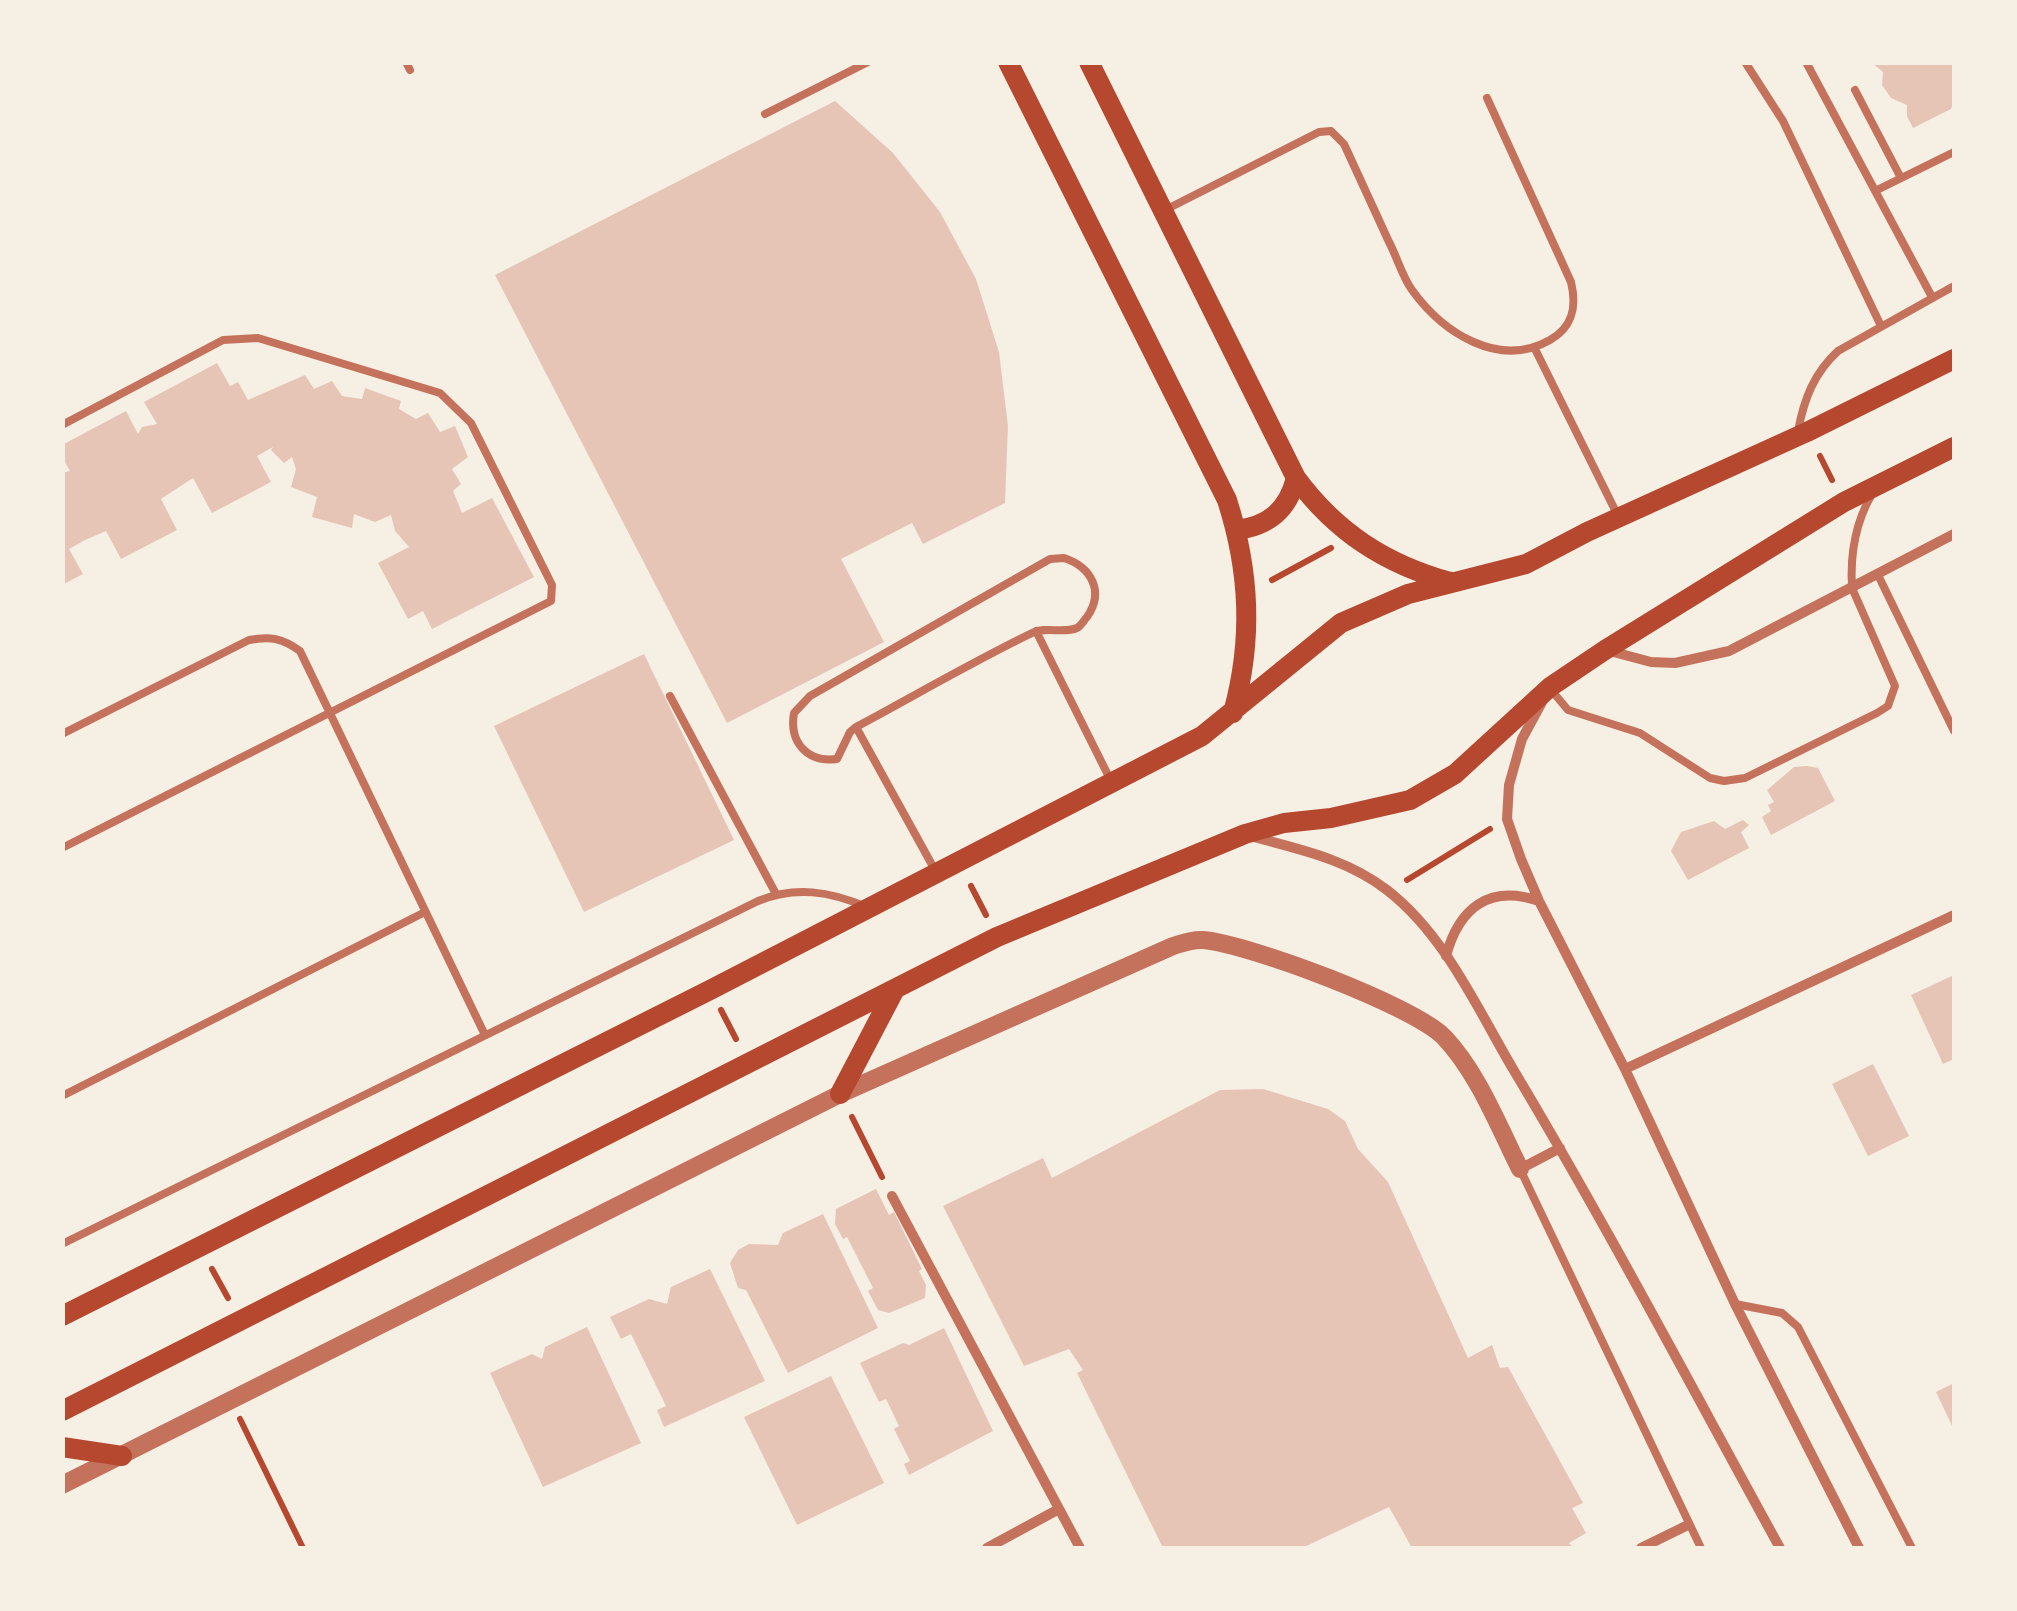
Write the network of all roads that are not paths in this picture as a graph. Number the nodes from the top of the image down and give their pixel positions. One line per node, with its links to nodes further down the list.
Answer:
1 (868, 62): 8 (lane)
2 (1008, 62): 24 (main road)
3 (1088, 62): 12 (main road)
4 (1744, 62): 15 (lane)
5 (1806, 62): 11 (lane)
6 (1855, 90): 10 (lane)
7 (1488, 98): 16 (lane)
8 (766, 114)
9 (1954, 152): 10 (lane)
10 (1901, 178): 11 (lane)
11 (1874, 191): 14 (lane)
12 (1163, 212): 16 (lane); 21 (main road)
13 (1954, 286): 14 (lane)
14 (1932, 297): 15 (lane)
15 (1881, 326): 19 (lane)
16 (1535, 349): 23 (lane)
17 (1954, 359): 19 (main road)
18 (62, 425): 34 (lane)
19 (1802, 435): 23 (main road)
20 (1954, 447): 22 (main road)
21 (1296, 478): 24 (main road); 27 (main road)
22 (1878, 485): 28 (lane); 30 (main road)
23 (1620, 518): 27 (main road)
24 (1236, 530): 33 (main road)
25 (1954, 534): 26 (street)
26 (1878, 576): 28 (street); 36 (lane)
27 (1452, 583): 33 (main road)
28 (1852, 588): 30 (street); 31 (lane)
29 (1036, 631): 35 (lane); 35 (lane); 38 (lane)
30 (1605, 650): 31 (main road)
31 (1550, 687): 39 (main road); 43 (street)
32 (670, 696): 42 (lane)
33 (1234, 713): 38 (main road)
34 (330, 714): 37 (lane); 40 (lane); 45 (lane)
35 (856, 727): 41 (lane)
36 (1954, 732)
37 (62, 734)
38 (1112, 782): 41 (main road)
39 (1245, 834): 47 (street); 48 (main road)
40 (62, 848)
41 (937, 874): 44 (main road)
42 (776, 894): 44 (lane); 49 (lane)
43 (1539, 900): 47 (street); 50 (street)
44 (870, 908): 58 (main road)
45 (426, 912): 49 (lane); 52 (lane)
46 (1954, 914): 50 (street)
47 (1446, 956): 53 (street)
48 (895, 988): 51 (main road); 59 (main road)
49 (484, 1033): 56 (lane)
50 (1625, 1068): 57 (street)
51 (840, 1094): 54 (street); 61 (street)
52 (62, 1096)
53 (1560, 1148): 54 (street); 69 (street)
54 (1520, 1169): 64 (lane)
55 (892, 1196): 63 (street)
56 (62, 1244)
57 (1735, 1304): 70 (street); 71 (lane)
58 (62, 1316)
59 (62, 1411)
60 (62, 1447): 61 (main road)
61 (122, 1456): 62 (street)
62 (62, 1484)
63 (1059, 1509): 65 (street); 66 (street)
64 (1688, 1525): 67 (street); 68 (lane)
65 (986, 1548)
66 (1080, 1548)
67 (1641, 1548)
68 (1701, 1548)
69 (1780, 1548)
70 (1860, 1548)
71 (1912, 1548)

